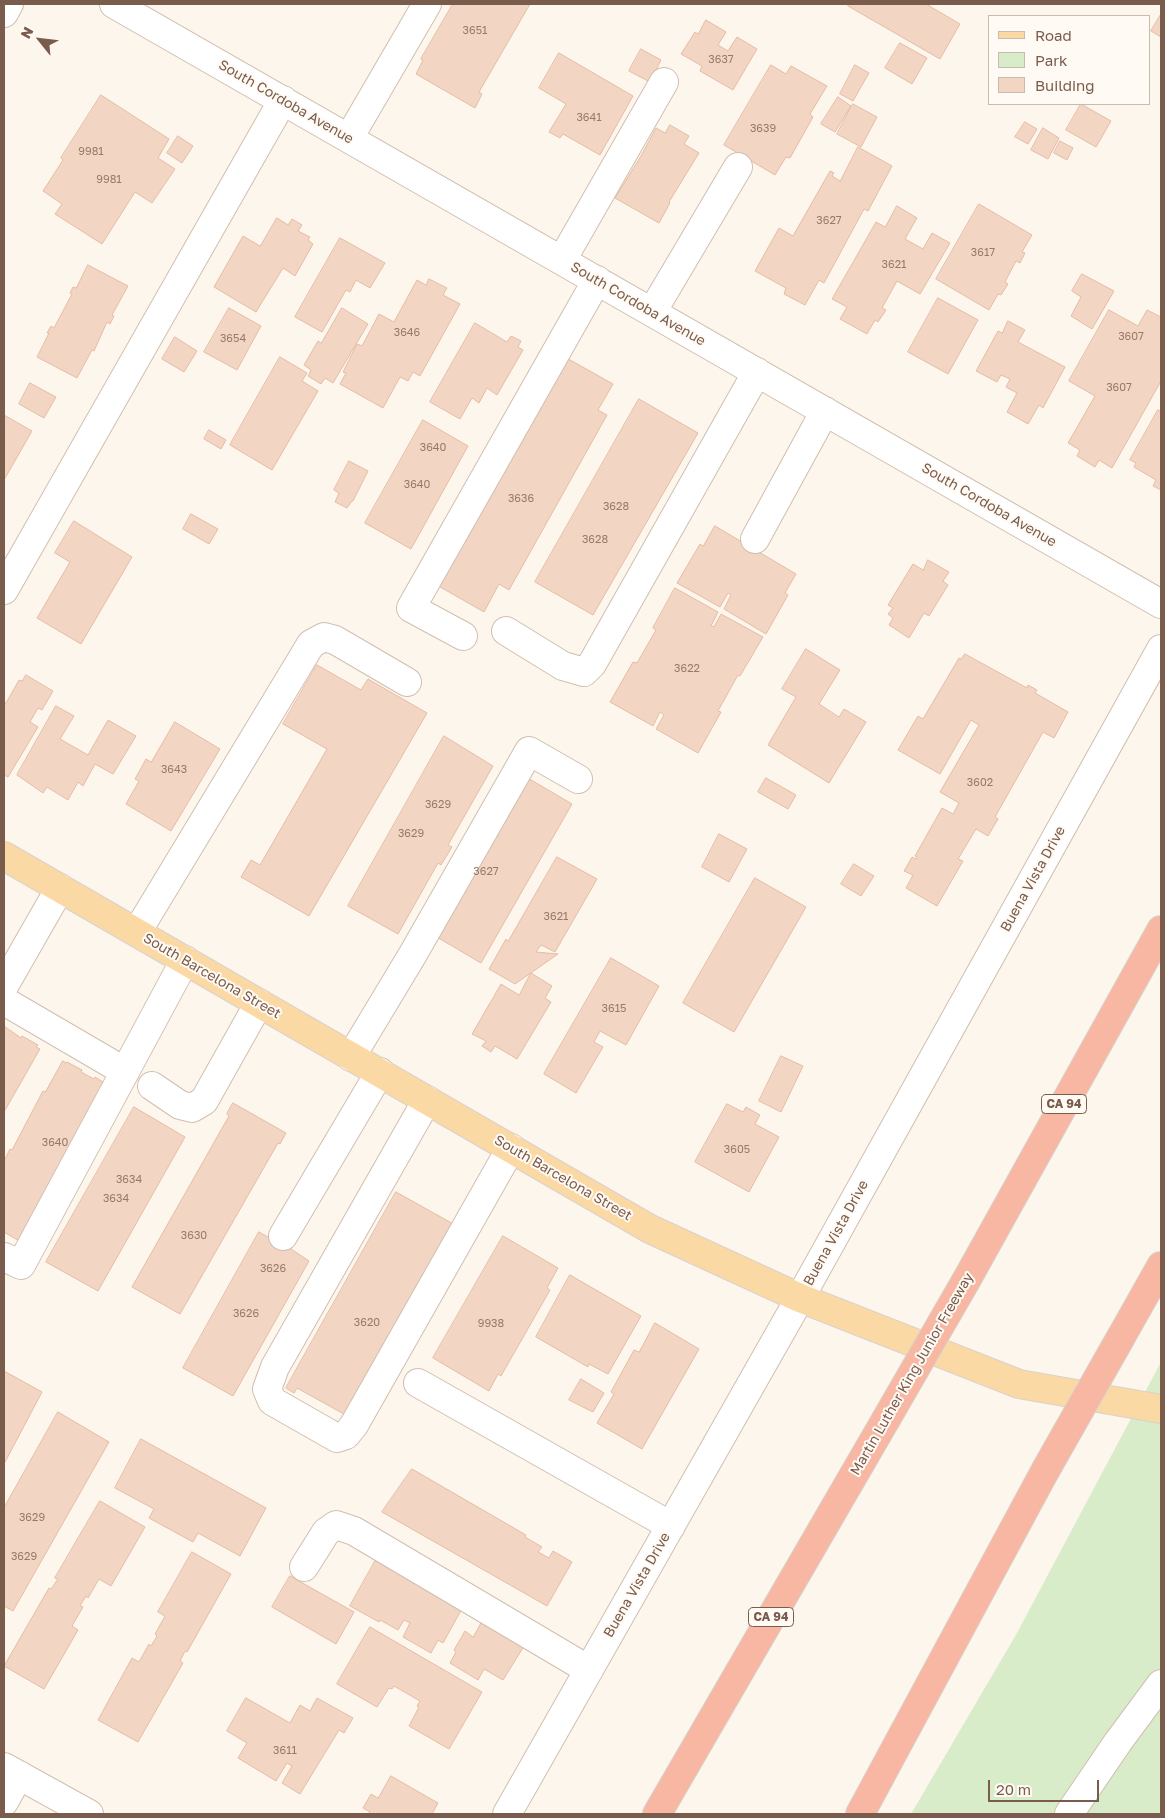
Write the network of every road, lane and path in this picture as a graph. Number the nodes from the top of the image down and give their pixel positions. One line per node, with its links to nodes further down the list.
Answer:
1 (9, 4): 4 (street)
2 (114, 4): 6 (street, South Cordoba Avenue)
3 (427, 4): 7 (street)
4 (4, 13)
5 (664, 82): 9 (street)
6 (283, 100): 7 (street, South Cordoba Avenue); 15 (street)
7 (349, 138): 9 (street, South Cordoba Avenue)
8 (738, 166): 11 (street)
9 (562, 260): 10 (street, South Cordoba Avenue)
10 (597, 280): 11 (street, South Cordoba Avenue); 18 (street)
11 (652, 312): 12 (street, South Cordoba Avenue)
12 (757, 372): 13 (street, South Cordoba Avenue); 17 (street)
13 (825, 411): 14 (street); 16 (street, South Cordoba Avenue)
14 (755, 539)
15 (4, 590)
16 (1161, 604)
17 (506, 631)
18 (463, 636)
19 (1161, 649): 39 (street, Buena Vista Drive)
20 (407, 682): 25 (street)
21 (578, 779): 30 (street)
22 (4, 856): 23 (main road, South Barcelona Street)
23 (60, 888): 25 (main road, South Barcelona Street); 27 (street)
24 (1161, 930): 50 (highway, Martin Luther King Junior Freeway / CA 94, bridge)
25 (137, 932): 26 (main road, South Barcelona Street)
26 (185, 960): 29 (main road, South Barcelona Street); 31 (street)
27 (4, 986)
28 (4, 1001): 31 (street)
29 (258, 1003): 30 (main road, South Barcelona Street); 33 (street)
30 (351, 1057): 32 (main road, South Barcelona Street)
31 (124, 1071): 37 (street)
32 (380, 1072): 34 (main road, South Barcelona Street); 36 (street)
33 (152, 1086)
34 (427, 1100): 35 (main road, South Barcelona Street); 35 (street)
35 (510, 1148): 39 (main road, South Barcelona Street)
36 (283, 1236)
37 (4, 1257)
38 (1161, 1266): 51 (highway, bridge)
39 (800, 1298): 41 (main road, South Barcelona Street); 42 (street, Buena Vista Drive)
40 (418, 1383): 42 (street)
41 (1161, 1409)
42 (671, 1526): 44 (street, Buena Vista Drive)
43 (304, 1567): 44 (street)
44 (589, 1670): 49 (street, Buena Vista Drive)
45 (1161, 1684): 52 (street)
46 (11, 1771): 47 (street); 48 (street)
47 (4, 1802)
48 (89, 1814)
49 (507, 1814)
50 (657, 1814)
51 (860, 1814)
52 (1069, 1814)

